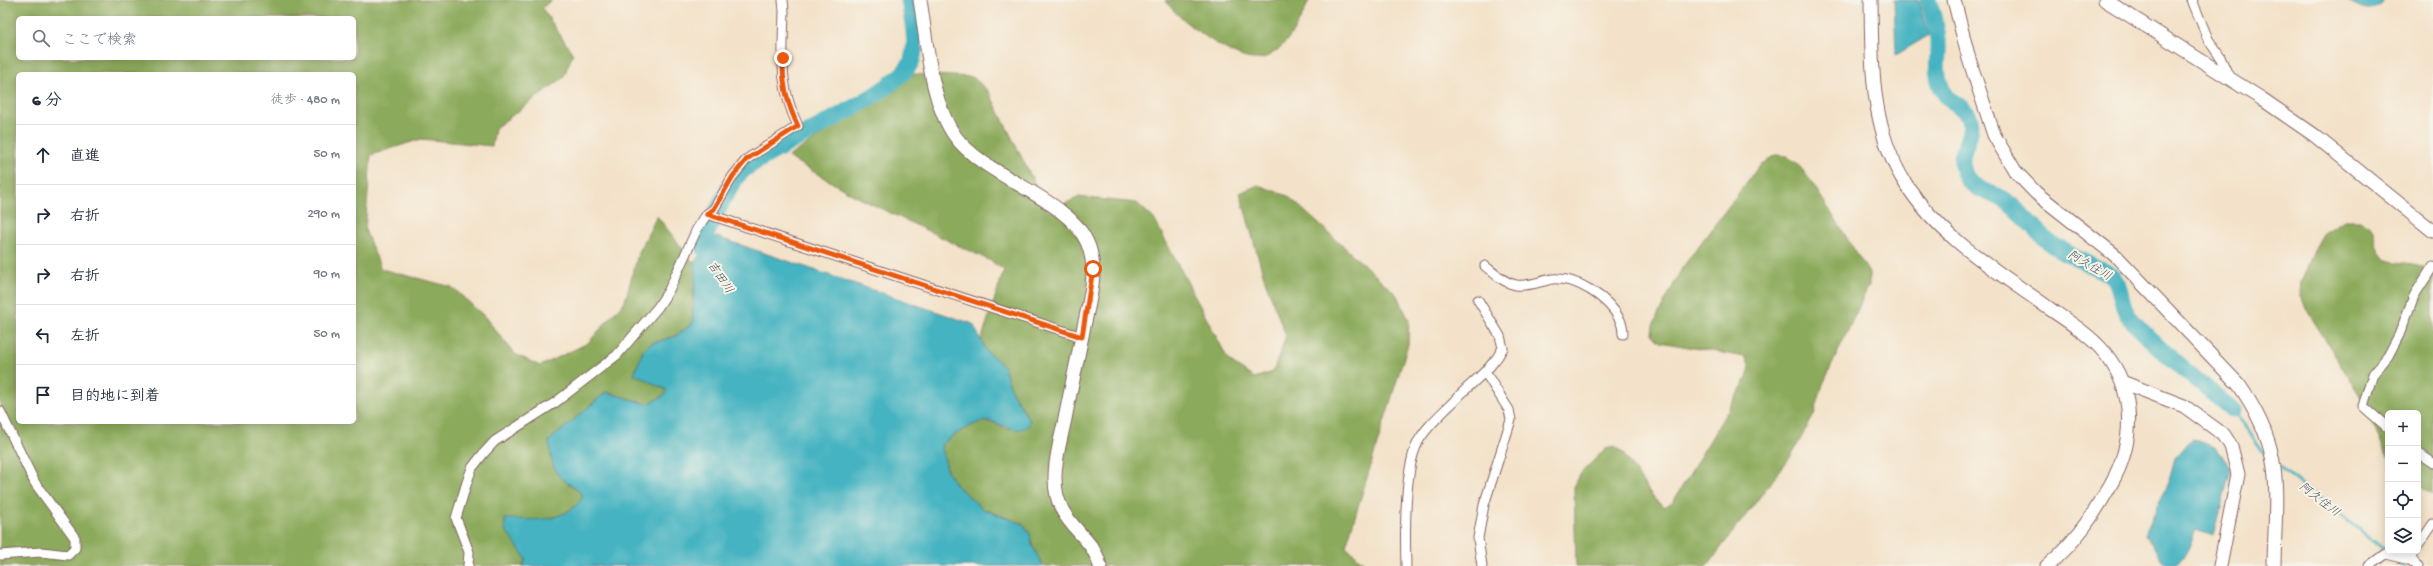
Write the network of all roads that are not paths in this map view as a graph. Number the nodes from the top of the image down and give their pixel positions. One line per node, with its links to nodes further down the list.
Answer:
1 (783, 0): 8 (street)
2 (920, 0): 14 (street)
3 (1871, 0): 16 (street)
4 (1954, 0): 32 (street)
5 (2105, 0): 7 (street)
6 (2192, 0): 7 (street)
7 (2230, 79): 9 (street)
8 (707, 214): 14 (street); 26 (street)
9 (2433, 231)
10 (1485, 266): 13 (street)
11 (2433, 266): 18 (street)
12 (1478, 300): 15 (street)
13 (1623, 334)
14 (1082, 337): 27 (street)
15 (1485, 372): 28 (street); 29 (street)
16 (2122, 382): 30 (street); 31 (street)
17 (0, 411): 24 (street)
18 (2385, 425)
19 (2421, 454): 20 (street)
20 (2433, 463)
21 (2433, 524): 22 (street)
22 (2421, 542)
23 (2413, 554): 25 (street)
24 (0, 555)
25 (2410, 560): 33 (street); 34 (street)
26 (468, 566)
27 (1100, 566)
28 (1406, 566)
29 (1482, 566)
30 (2047, 566)
31 (2220, 566)
32 (2274, 566)
33 (2369, 566)
34 (2418, 566)

